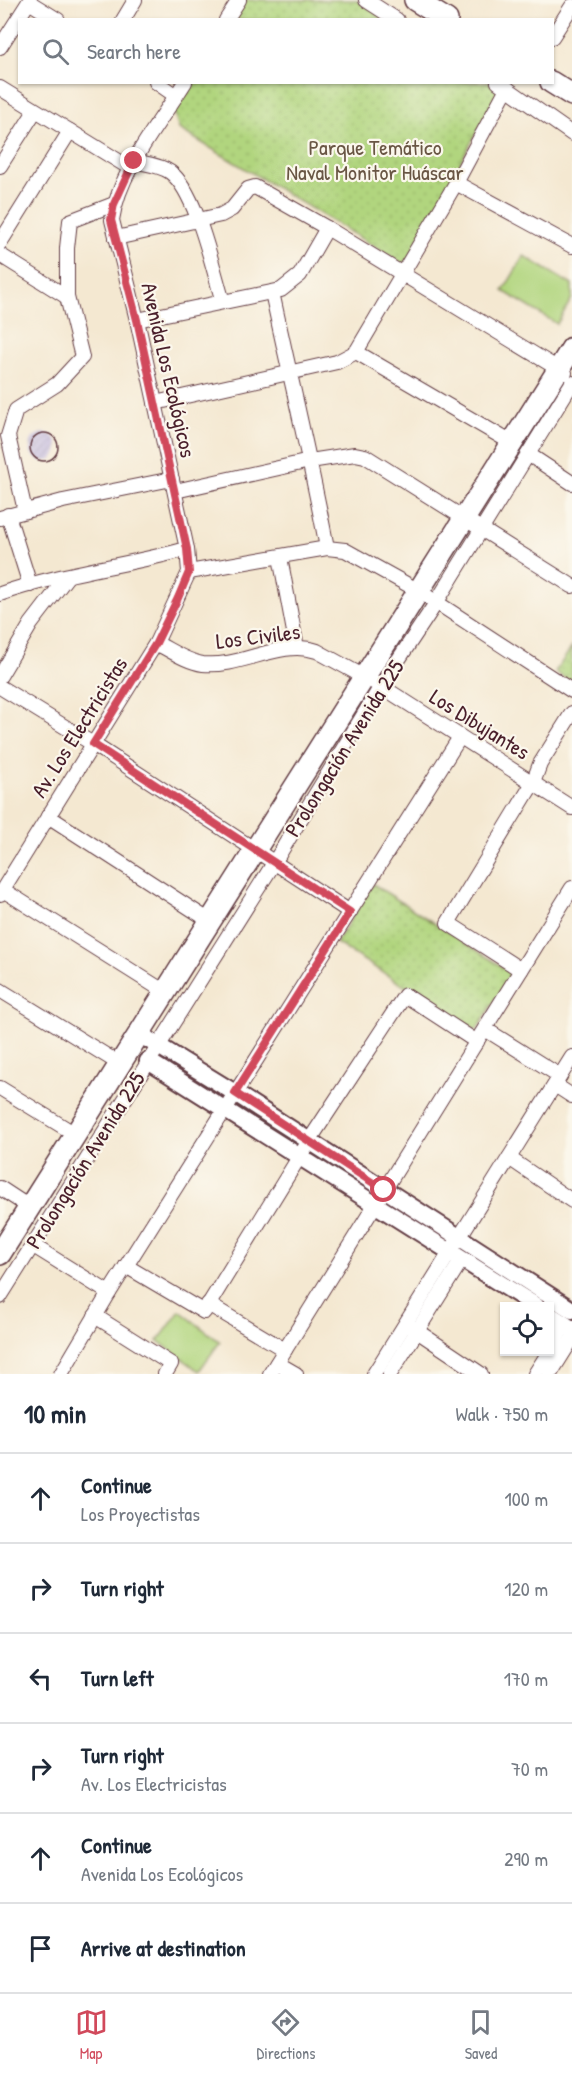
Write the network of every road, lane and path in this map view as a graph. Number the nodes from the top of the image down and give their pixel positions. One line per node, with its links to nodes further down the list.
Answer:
1 (135, 0): 9 (street)
2 (239, 0): 10 (street)
3 (366, 0): 11 (street)
4 (415, 0): 12 (main road)
5 (30, 1): 7 (street); 8 (street)
6 (572, 6): 14 (street)
7 (19, 18)
8 (55, 18)
9 (124, 18)
10 (227, 18)
11 (394, 18)
12 (444, 18)
13 (18, 19): 15 (street)
14 (554, 34)
15 (0, 47)
16 (159, 84): 22 (street)
17 (185, 84): 22 (street, Avenida Los Ecológicos)
18 (553, 84): 21 (main road)
19 (502, 85): 25 (street); 28 (street)
20 (0, 88): 23 (street)
21 (572, 95)
22 (176, 96): 26 (street, Avenida Los Ecológicos)
23 (35, 111): 24 (street); 27 (street)
24 (70, 131): 26 (street); 33 (street)
25 (572, 134)
26 (132, 164): 29 (street, Avenida Los Ecológicos); 30 (street)
27 (0, 166)
28 (456, 183): 34 (street); 36 (street)
29 (114, 204): 32 (street, Avenida Los Ecológicos); 38 (street)
30 (198, 220): 31 (street); 32 (street); 39 (street)
31 (327, 228): 36 (street); 37 (street)
32 (116, 238): 40 (street, Avenida Los Ecológicos)
33 (0, 243)
34 (572, 246)
35 (0, 255): 38 (street)
36 (403, 274): 42 (street); 44 (street)
37 (272, 291): 39 (street); 43 (street)
38 (67, 297): 46 (street)
39 (223, 302): 40 (street)
40 (137, 320): 45 (street, Avenida Los Ecológicos)
41 (572, 348): 44 (main road, Prolongación Avenida 225)
42 (356, 352): 43 (street); 47 (street)
43 (289, 373): 45 (street); 48 (street)
44 (568, 376): 47 (main road, Prolongación Avenida 225)
45 (155, 403): 50 (street, Avenida Los Ecológicos)
46 (4, 437): 51 (street)
47 (520, 449): 49 (street); 53 (main road, Prolongación Avenida 225)
48 (310, 460): 50 (street); 53 (street); 54 (street)
49 (572, 483)
50 (173, 485): 51 (street); 55 (street, Avenida Los Ecológicos)
51 (25, 511): 52 (street)
52 (4, 516): 59 (street)
53 (473, 523): 60 (street); 62 (main road, Prolongación Avenida 225)
54 (327, 548): 56 (street); 62 (street)
55 (187, 549): 57 (street, Avenida Los Ecológicos); 58 (street)
56 (280, 557): 57 (street); 64 (street)
57 (189, 572): 63 (street, Avenida Los Ecológicos)
58 (67, 577): 59 (street); 65 (street)
59 (30, 585): 61 (street)
60 (572, 585)
61 (0, 594)
62 (427, 597): 66 (main road, Prolongación Avenida 225); 68 (street)
63 (156, 643): 64 (street, Los Civiles); 71 (street, Av. Los Electricistas)
64 (297, 648): 66 (street, Los Civiles)
65 (0, 676)
66 (373, 682): 70 (street, Los Dibujantes); 75 (main road, Prolongación Avenida 225); 76 (street, Prolongación Avenida 225)
67 (0, 687): 71 (street)
68 (572, 691)
69 (572, 713): 72 (street)
70 (460, 737): 72 (street, Los Dibujantes); 79 (street)
71 (93, 744): 74 (street, Av. Los Electricistas); 75 (street)
72 (533, 783): 73 (street, Los Dibujantes); 81 (street)
73 (572, 808)
74 (48, 816): 78 (street, Av. Los Electricistas); 80 (street)
75 (255, 850): 76 (street); 80 (main road, Prolongación Avenida 225)
76 (274, 863): 79 (street); 87 (street, Prolongación Avenida 225)
77 (572, 888): 81 (street)
78 (1, 892): 83 (street)
79 (350, 912): 93 (street)
80 (210, 921): 83 (main road, Prolongación Avenida 225)
81 (521, 970): 84 (street)
82 (0, 990): 90 (street)
83 (165, 992): 85 (main road, Prolongación Avenida 225)
84 (484, 1029): 86 (street); 91 (street)
85 (139, 1034): 87 (street); 90 (main road, Prolongación Avenida 225)
86 (477, 1042): 97 (street); 100 (street)
87 (158, 1046): 89 (street, Prolongación Avenida 225); 93 (street)
88 (572, 1057): 91 (street)
89 (148, 1061): 95 (street); 105 (street, Prolongación Avenida 225)
90 (120, 1064): 96 (main road, Prolongación Avenida 225)
91 (557, 1081): 94 (street); 98 (street)
92 (0, 1088): 96 (street)
93 (235, 1093): 95 (street); 97 (street)
94 (572, 1096)
95 (226, 1109): 97 (street); 108 (street)
96 (75, 1134): 103 (main road, Prolongación Avenida 225)
97 (304, 1148): 100 (street); 102 (street); 112 (street)
98 (509, 1158): 101 (street); 104 (street)
99 (0, 1188): 103 (street)
100 (384, 1190): 102 (street); 104 (street)
101 (572, 1201)
102 (375, 1206): 107 (street); 119 (street)
103 (29, 1207): 106 (main road, Prolongación Avenida 225)
104 (459, 1238): 107 (street); 115 (street)
105 (32, 1245): 109 (street); 110 (street, Prolongación Avenida 225)
106 (0, 1254)
107 (455, 1257): 111 (street); 116 (street)
108 (126, 1266): 109 (street); 112 (street)
109 (109, 1293): 113 (street)
110 (0, 1296)
111 (529, 1302)
112 (208, 1304): 119 (street)
113 (95, 1316): 120 (street); 121 (street)
114 (554, 1317): 115 (street)
115 (570, 1325): 117 (street); 127 (street)
116 (412, 1328): 123 (street); 124 (street); 125 (street)
117 (554, 1345)
118 (546, 1356): 126 (street)
119 (277, 1362): 122 (street)
120 (61, 1374)
121 (165, 1374)
122 (296, 1374)
123 (374, 1374)
124 (390, 1374)
125 (481, 1374)
126 (535, 1374)
127 (550, 1374)

